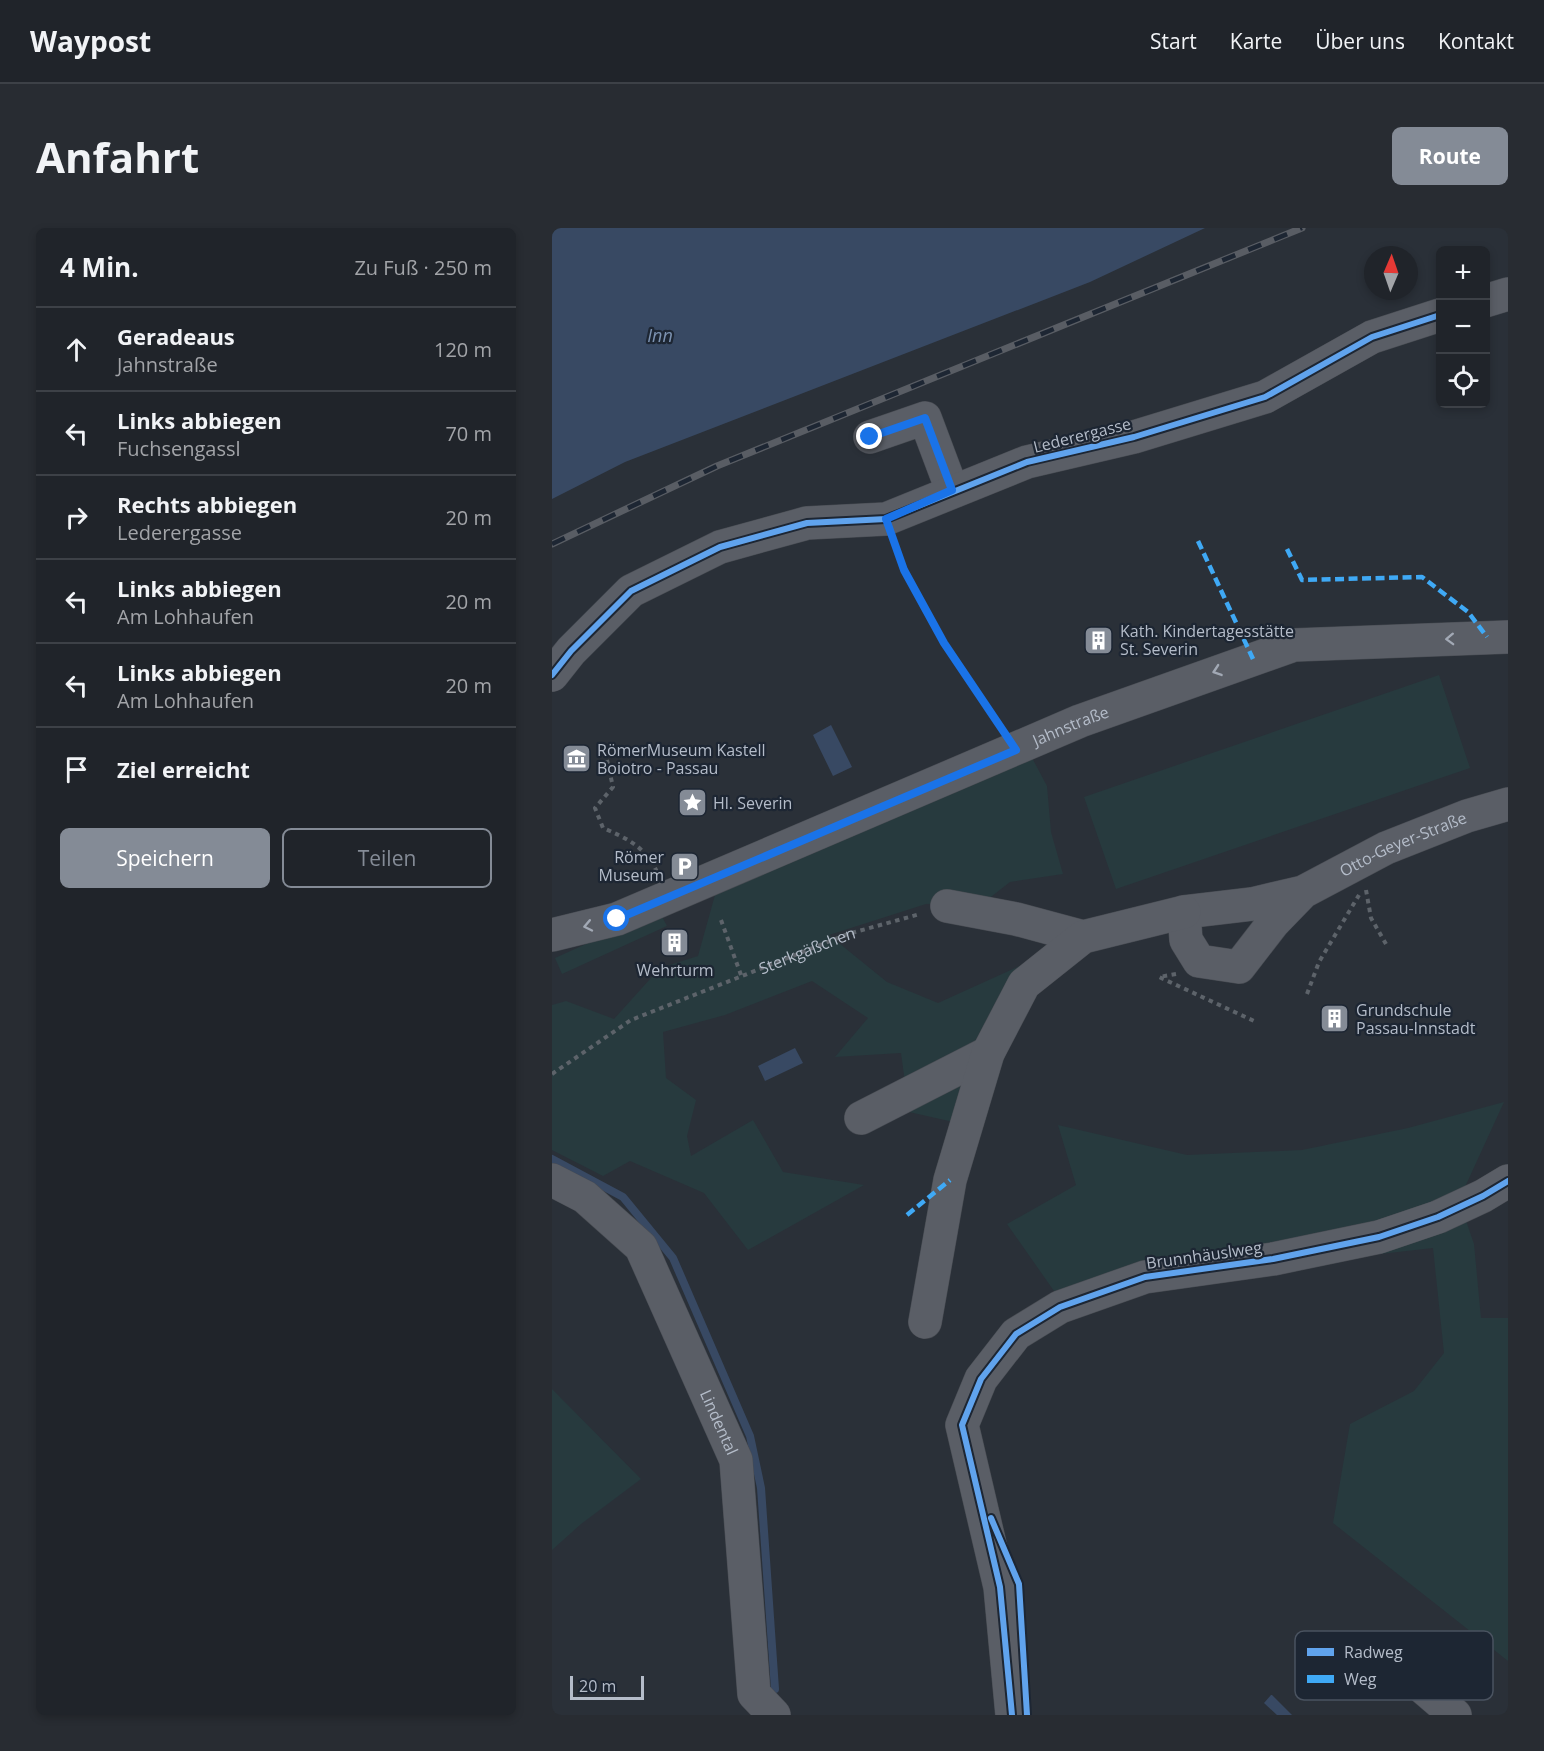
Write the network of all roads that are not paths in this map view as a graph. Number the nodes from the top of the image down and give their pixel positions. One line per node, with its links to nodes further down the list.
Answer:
1 (1508, 294): 2 (street)
2 (1488, 300)
3 (1436, 316): 5 (street, Lederergasse)
4 (870, 437): 5 (street)
5 (952, 490): 7 (street, Lederergasse)
6 (1508, 637): 12 (street, Jahnstraße, one-way to 12)
7 (552, 675)
8 (1508, 804): 9 (street, Otto-Geyer-Straße)
9 (1303, 892): 11 (street, Otto-Geyer-Straße); 11 (street, Otto-Geyer-Straße)
10 (947, 906): 13 (street)
11 (1184, 912): 13 (street)
12 (552, 935)
13 (1083, 937): 14 (street)
14 (988, 1053): 15 (street); 18 (street)
15 (861, 1118)
16 (552, 1180): 21 (street, Lindental)
17 (1508, 1180): 19 (street, Brunnhäuslweg)
18 (925, 1322)
19 (975, 1479): 22 (street, Brunnhäuslweg); 23 (street)
20 (1438, 1700): 24 (street)
21 (774, 1715)
22 (1012, 1715)
23 (1027, 1715)
24 (1455, 1715)

